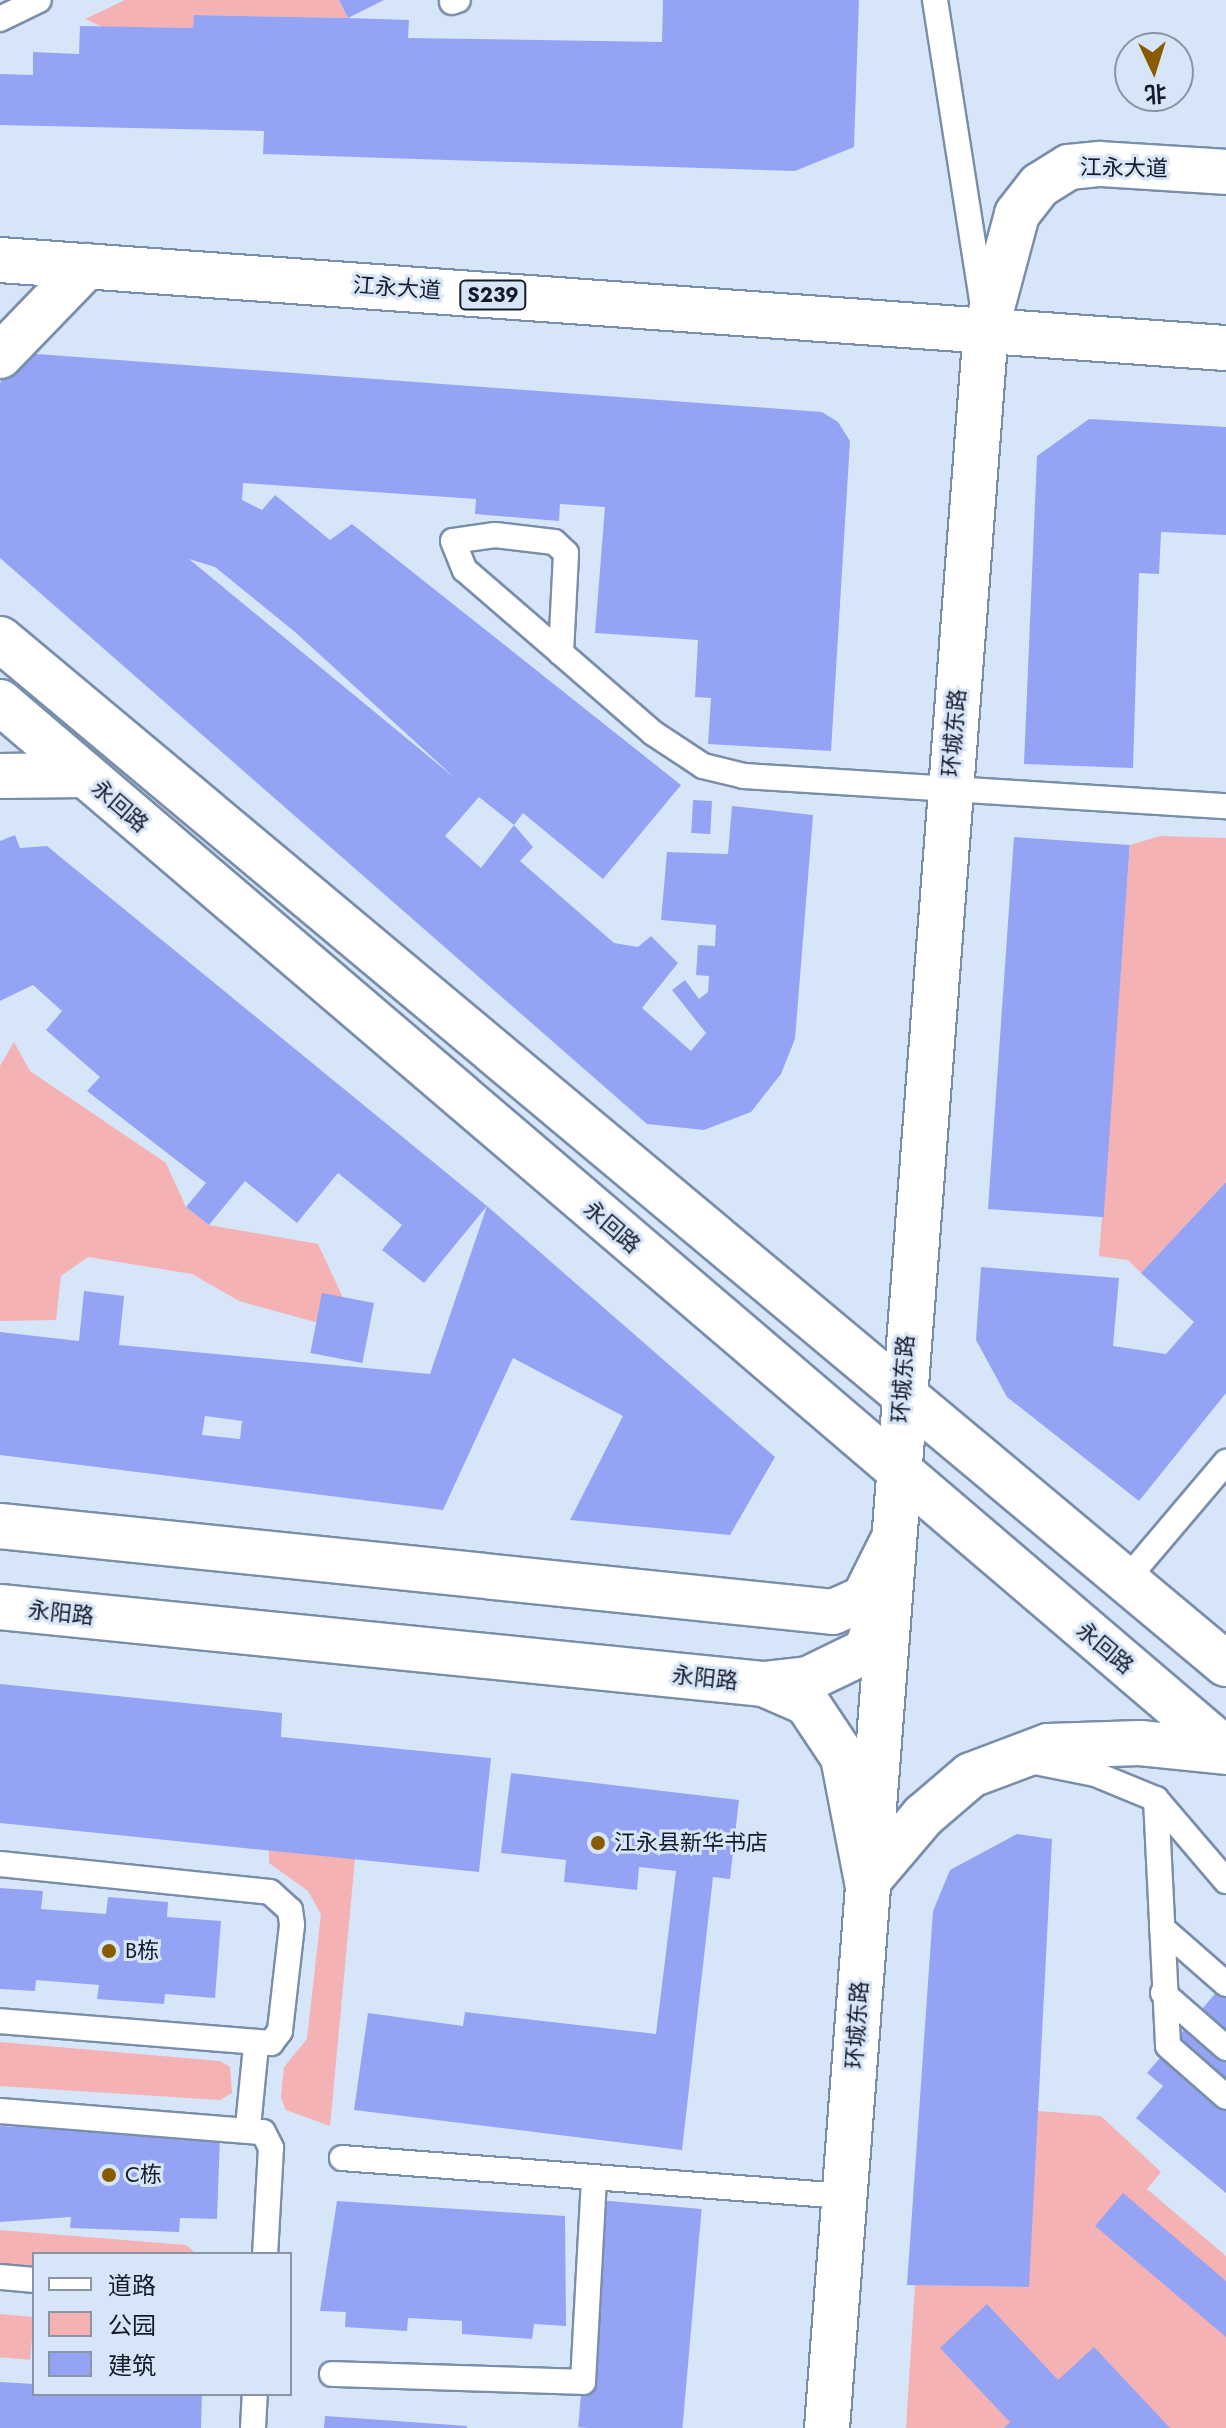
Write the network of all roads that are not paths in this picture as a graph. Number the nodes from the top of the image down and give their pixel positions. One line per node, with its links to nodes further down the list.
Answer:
1 (39, 0): 3 (lane)
2 (935, 0): 7 (lane)
3 (8, 10)
4 (1226, 172): 7 (main road, 江永大道)
5 (0, 260): 6 (main road, 江永大道 / S239)
6 (87, 266): 7 (main road, 江永大道 / S239); 9 (main road)
7 (986, 330): 8 (main road, 江永大道 / S239); 15 (main road, 环城东路)
8 (1226, 348)
9 (0, 356)
10 (0, 639): 17 (main road)
11 (561, 653): 11 (lane); 15 (lane)
12 (0, 702): 13 (main road, 永回路)
13 (85, 775): 14 (main road); 19 (main road, 永回路)
14 (0, 776)
15 (949, 789): 16 (lane); 17 (main road, 环城东路)
16 (1226, 806)
17 (901, 1393): 19 (main road, 环城东路); 22 (main road)
18 (1226, 1462): 22 (lane)
19 (897, 1472): 21 (main road, 环城东路); 30 (main road, 永回路)
20 (0, 1526): 24 (main road)
21 (892, 1542): 23 (main road, 环城东路); 24 (main road)
22 (1126, 1580): 27 (main road)
23 (889, 1587): 26 (main road); 29 (main road, 环城东路)
24 (776, 1606): 26 (main road)
25 (0, 1607): 28 (main road, 永阳路)
26 (847, 1661): 28 (main road); 29 (main road)
27 (1226, 1664)
28 (764, 1684): 35 (main road, 永阳路)
29 (878, 1729): 35 (main road, 环城东路)
30 (1226, 1751): 31 (main road)
31 (971, 1775): 32 (lane); 35 (main road)
32 (1156, 1799): 34 (lane); 36 (lane)
33 (0, 1864): 40 (lane)
34 (1226, 1881)
35 (867, 1882): 47 (main road, 环城东路)
36 (1162, 1928): 37 (lane); 38 (lane)
37 (1226, 1984)
38 (1163, 1993): 41 (lane); 42 (lane)
39 (0, 2021): 40 (lane)
40 (256, 2045): 44 (lane)
41 (1226, 2048)
42 (1226, 2097)
43 (0, 2111): 44 (lane)
44 (248, 2127): 48 (lane)
45 (342, 2158): 46 (lane)
46 (594, 2177): 47 (lane); 51 (lane)
47 (844, 2196): 54 (main road, 环城东路)
48 (265, 2252)
49 (0, 2277): 50 (lane)
50 (32, 2280)
51 (332, 2374)
52 (255, 2396): 53 (lane)
53 (253, 2428)
54 (827, 2428)

